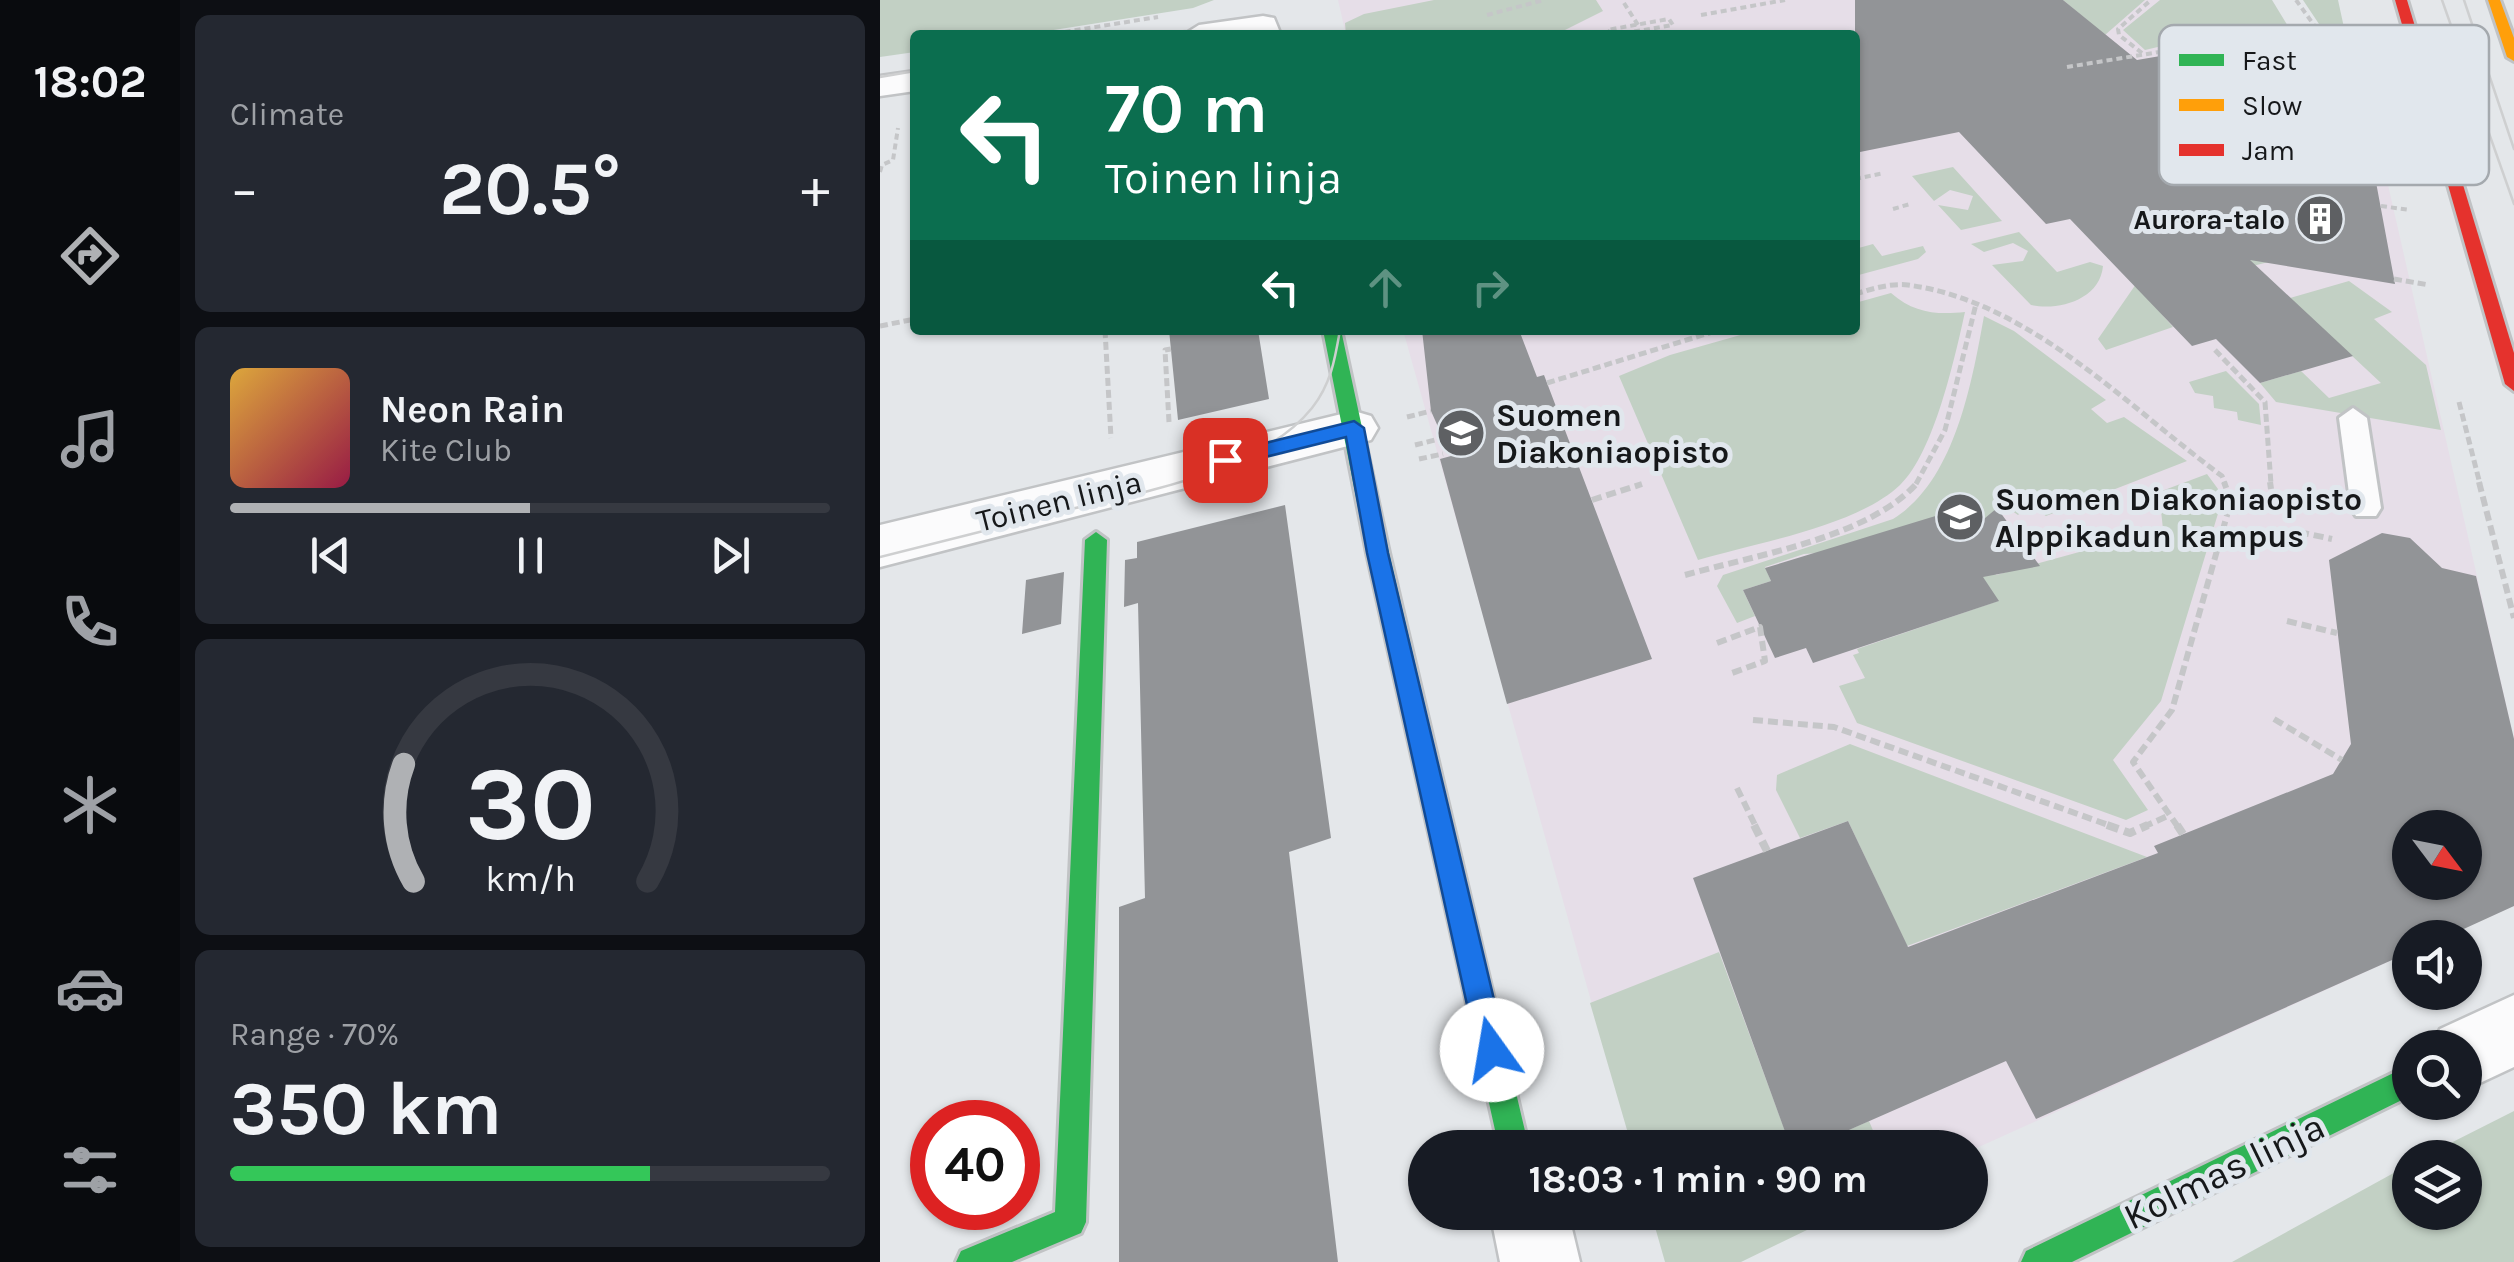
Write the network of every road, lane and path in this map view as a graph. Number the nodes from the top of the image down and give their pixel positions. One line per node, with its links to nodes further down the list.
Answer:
1 (1544, 0): 8 (path)
2 (1785, 0): 9 (path)
3 (2151, 0): 17 (path)
4 (2296, 0): 11 (path)
5 (2401, 0): 12 (street)
6 (2494, 0): 18 (street)
7 (1624, 3): 13 (path)
8 (1486, 14)
9 (1701, 15)
10 (1187, 25): 14 (path); 15 (street)
11 (2314, 25)
12 (2408, 25)
13 (1641, 29): 13 (path)
14 (1116, 30)
15 (1264, 30)
16 (2159, 52): 17 (path)
17 (2143, 54): 19 (path)
18 (2514, 58)
19 (2067, 67)
20 (910, 85): 21 (street)
21 (890, 100): 22 (path)
22 (880, 172)
23 (1884, 173): 24 (path)
24 (1860, 179)
25 (2455, 185): 42 (street)
26 (1910, 204): 28 (path)
27 (2381, 206): 29 (path)
28 (1893, 209)
29 (2411, 210)
30 (2394, 279): 31 (path)
31 (2430, 285)
32 (1860, 293): 33 (path)
33 (1976, 304): 59 (path); 68 (path)
34 (910, 319): 35 (path)
35 (880, 326)
36 (1105, 335): 52 (path)
37 (1333, 335): 47 (street)
38 (1700, 335): 41 (path)
39 (1171, 349): 44 (path)
40 (2215, 350): 54 (path)
41 (1547, 383)
42 (2514, 384)
43 (1431, 412): 45 (path)
44 (1168, 413)
45 (1407, 416)
46 (2354, 418): 56 (lane)
47 (1354, 428): 52 (street, Toinen linja); 74 (street)
48 (1438, 439): 49 (path)
49 (1415, 445)
50 (1443, 454): 51 (path)
51 (1419, 459)
52 (1104, 470): 57 (lane); 58 (street, Toinen linja)
53 (1642, 484): 55 (path)
54 (2271, 488)
55 (1592, 500)
56 (2366, 508)
57 (1096, 540): 76 (street)
58 (880, 546)
59 (1686, 575)
60 (2286, 622): 61 (path)
61 (2338, 633)
62 (1717, 642): 63 (path)
63 (1732, 674)
64 (2274, 719): 66 (path)
65 (1754, 720): 68 (path)
66 (2342, 760)
67 (1737, 788): 70 (path)
68 (2170, 815): 69 (path)
69 (2183, 834)
70 (1768, 850)
71 (2514, 1030): 72 (street)
72 (2482, 1046)
73 (2392, 1089): 78 (street, Kolmas linja)
74 (1510, 1130)
75 (1533, 1230): 77 (street)
76 (972, 1262)
77 (1540, 1262)
78 (2038, 1262)

